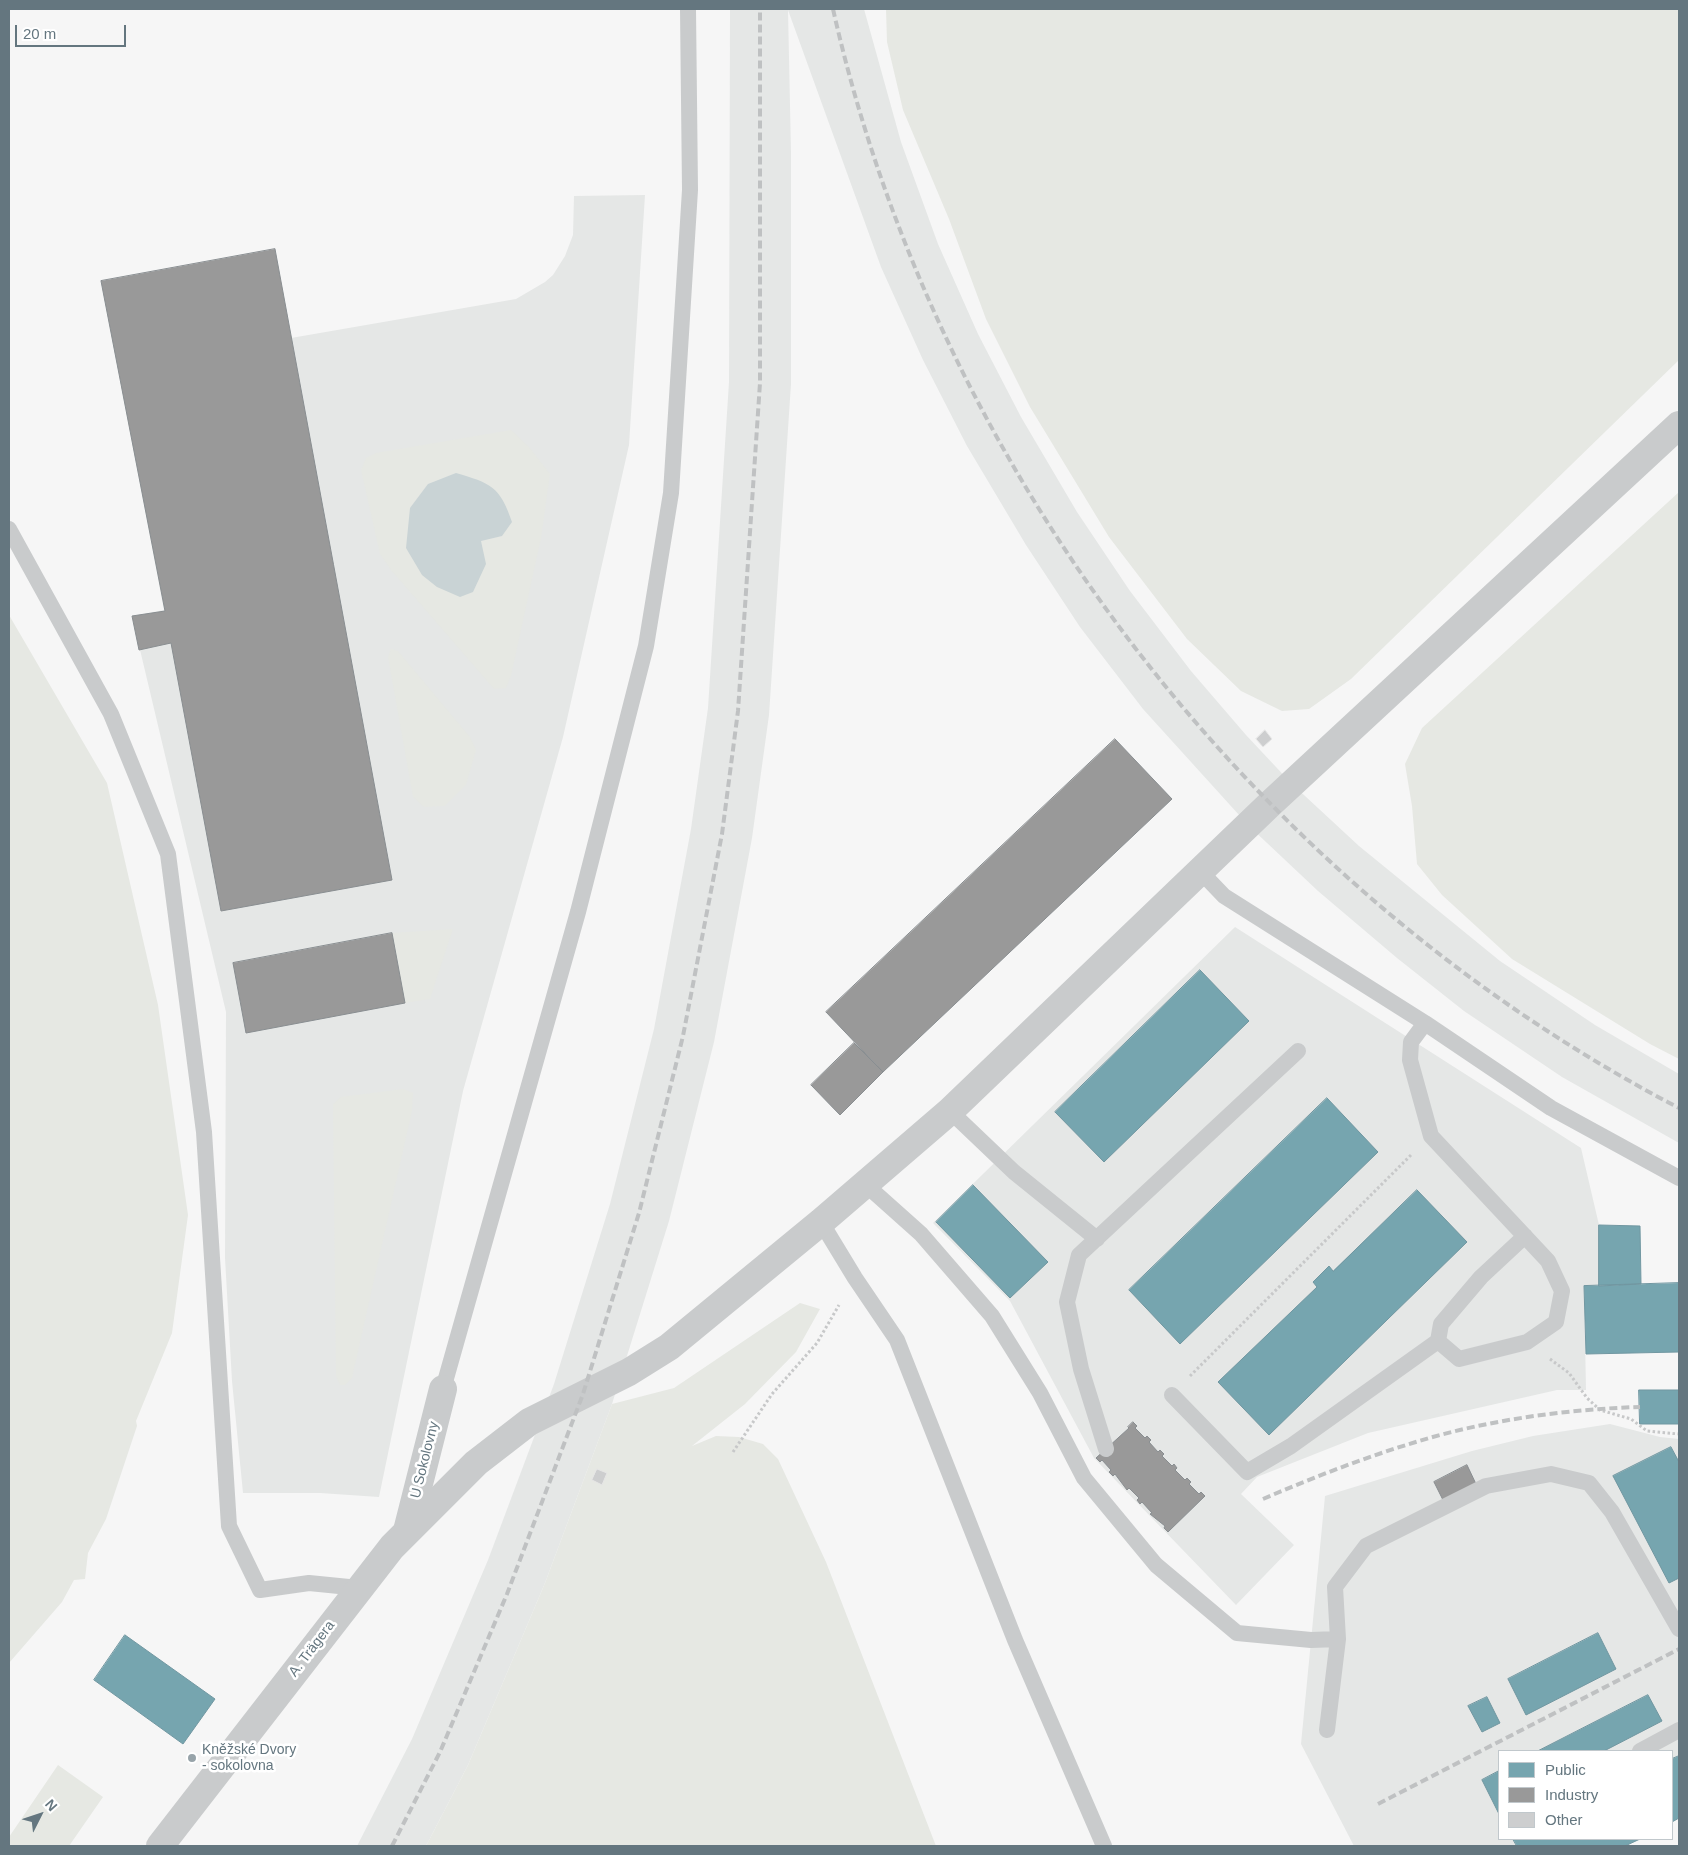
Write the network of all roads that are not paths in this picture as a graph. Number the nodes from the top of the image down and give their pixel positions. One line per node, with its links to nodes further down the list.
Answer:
1 (688, 9): 14 (lane)
2 (1679, 425): 4 (street, A. Trägera)
3 (9, 529): 18 (lane)
4 (1201, 872): 5 (lane); 7 (street, A. Trägera)
5 (1425, 1023): 8 (lane); 11 (lane)
6 (1298, 1051): 12 (lane)
7 (950, 1111): 9 (street, A. Trägera); 12 (lane)
8 (1679, 1178)
9 (865, 1184): 10 (street, A. Trägera); 20 (lane)
10 (821, 1222): 17 (street, A. Trägera); 25 (lane)
11 (1525, 1236): 13 (lane); 13 (lane)
12 (1097, 1239): 16 (lane)
13 (1438, 1341): 15 (lane)
14 (443, 1389): 17 (street, U Sokolovny)
15 (1172, 1395)
16 (1106, 1449)
17 (406, 1531): 18 (street, A. Trägera)
18 (359, 1588): 24 (street, A. Trägera)
19 (1679, 1630): 20 (lane)
20 (1338, 1639): 21 (lane)
21 (1327, 1730)
22 (1679, 1730): 23 (lane)
23 (1642, 1750)
24 (160, 1846)
25 (1104, 1846)

